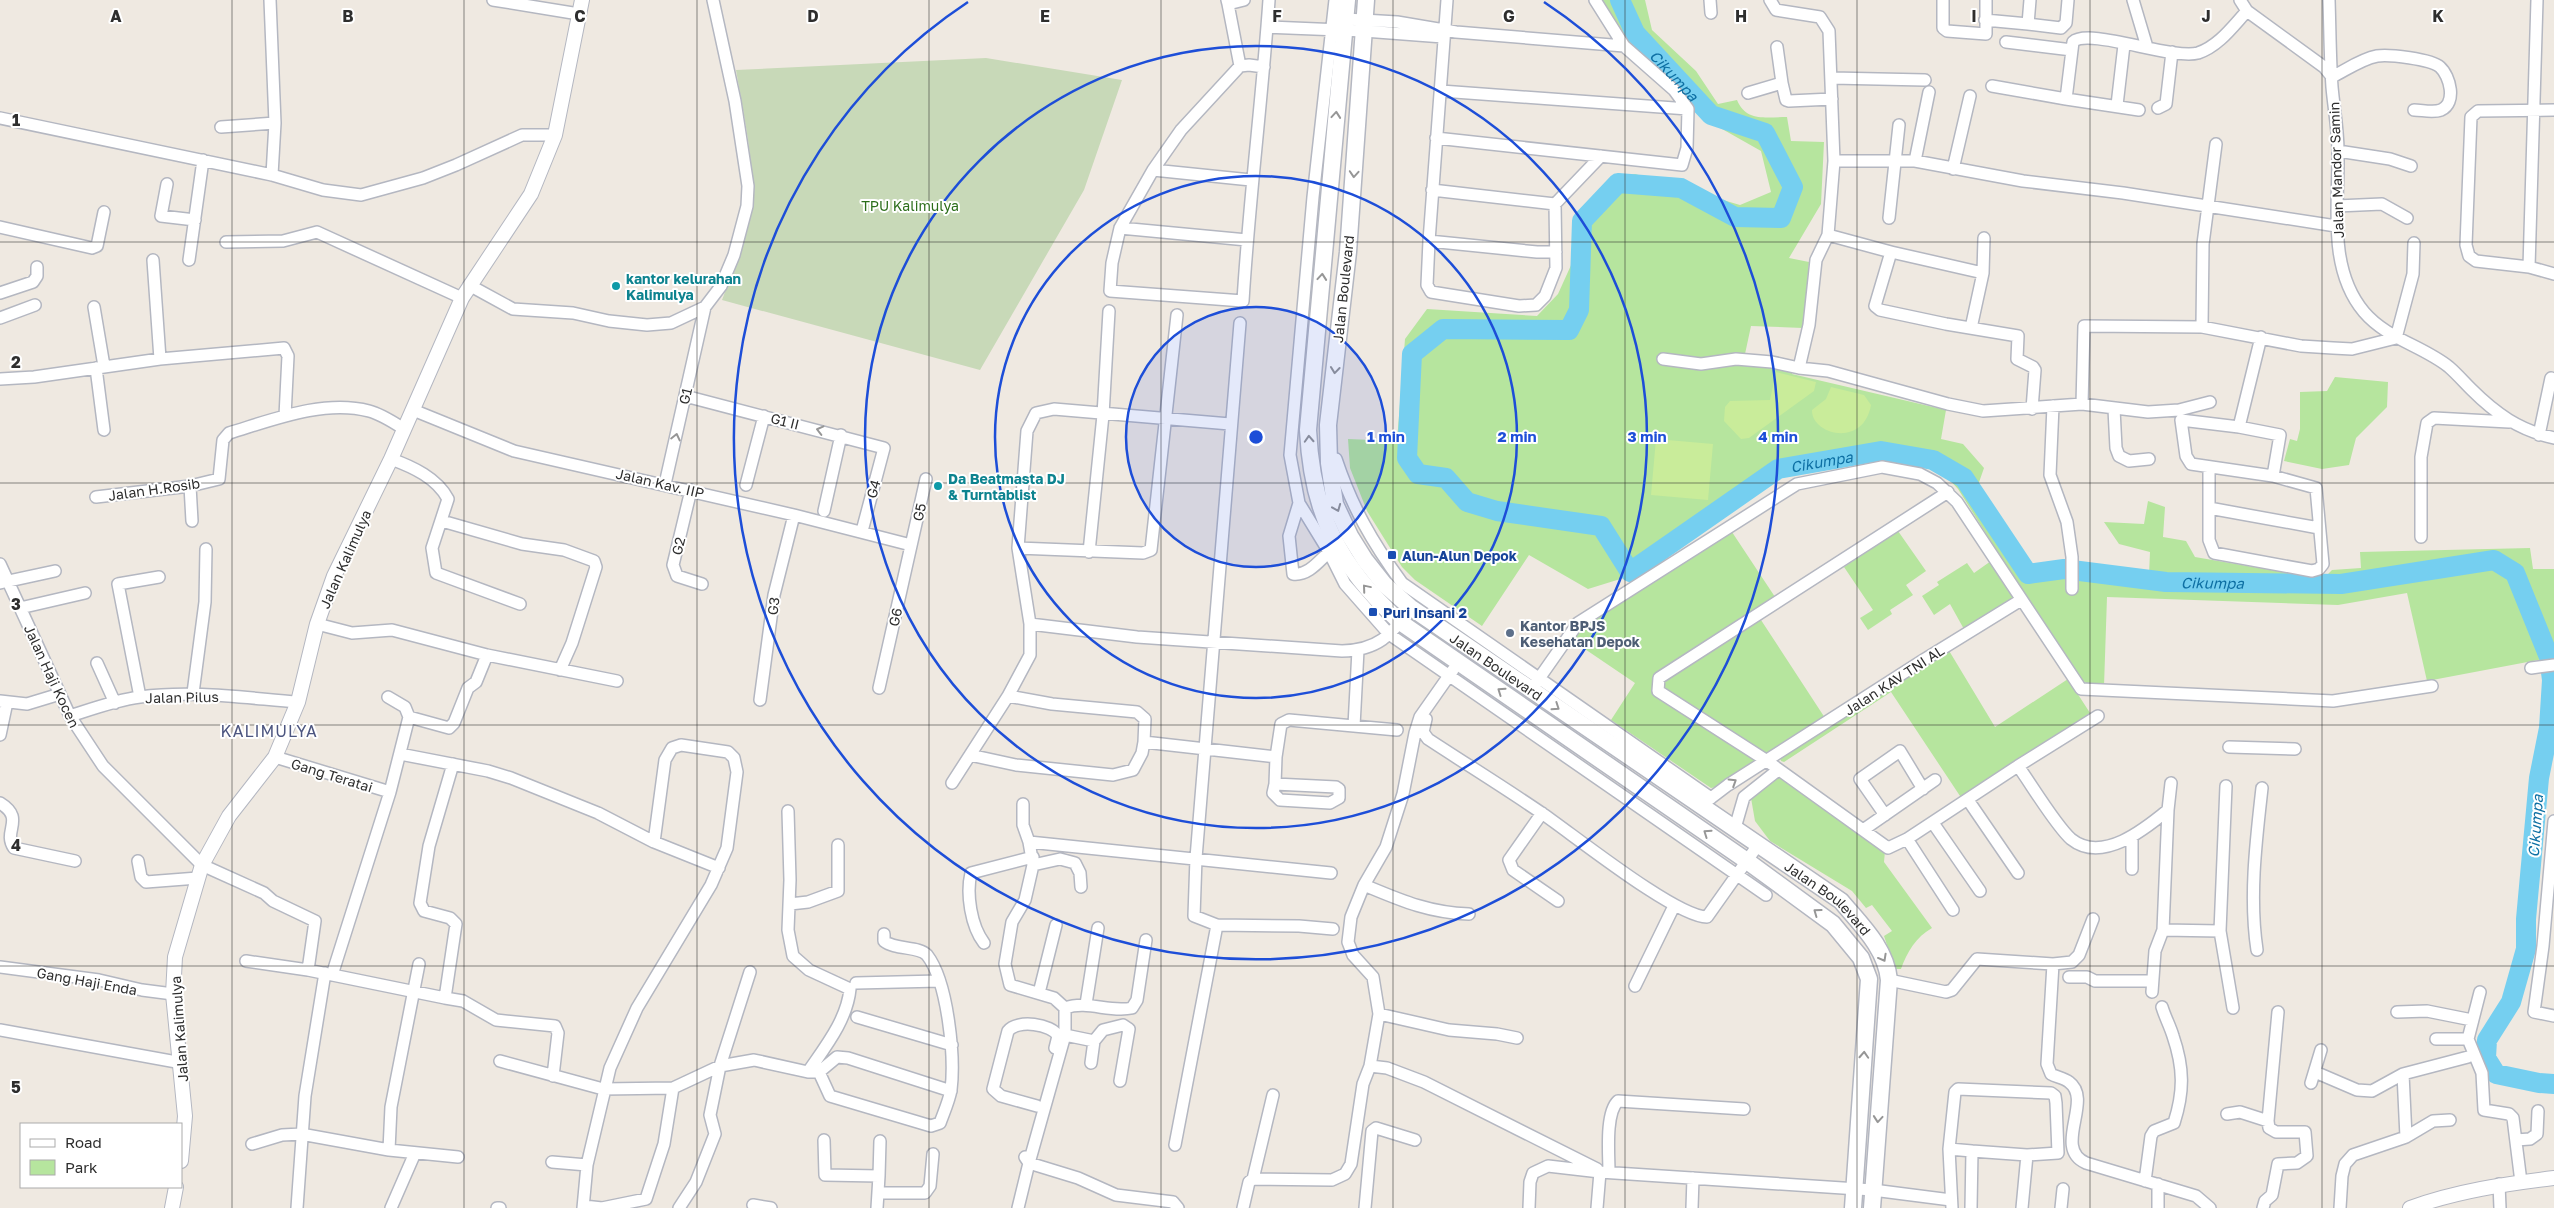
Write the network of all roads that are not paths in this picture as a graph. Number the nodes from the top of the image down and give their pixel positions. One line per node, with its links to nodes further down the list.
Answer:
1 (270, 0): 60 (street)
2 (493, 0): 25 (street)
3 (582, 0): 25 (street, Jalan Kalimulya)
4 (713, 0): 108 (street)
5 (1244, 0): 22 (street)
6 (1269, 0): 30 (street)
7 (1335, 0): 28 (street)
8 (1347, 0): 28 (main road, Jalan Boulevard)
9 (1366, 0): 29 (main road, Jalan Boulevard)
10 (1447, 0): 31 (street)
11 (1595, 0): 34 (street)
12 (1710, 0): 24 (street)
13 (1770, 0): 42 (street)
14 (1943, 0): 26 (street)
15 (1986, 0): 26 (street)
16 (2030, 0): 27 (street)
17 (2068, 0): 27 (street)
18 (2133, 0): 36 (street)
19 (2240, 0): 23 (street)
20 (2329, 0): 41 (street, Jalan Mandor Samin)
21 (2537, 0): 57 (street)
22 (1228, 2): 39 (street)
23 (2248, 10): 38 (street); 41 (street)
24 (1711, 13)
25 (579, 14): 63 (street, Jalan Kalimulya)
26 (1985, 20): 27 (street)
27 (2028, 24)
28 (1341, 26): 29 (street); 30 (street); 155 (street); 180 (main road, Jalan Boulevard, one-way to 28)
29 (1364, 26): 31 (street); 178 (main road, Jalan Boulevard, one-way to 178)
30 (1267, 27): 40 (street)
31 (1443, 33): 34 (street); 46 (street)
32 (2006, 42): 37 (street)
33 (2124, 45): 36 (street); 37 (street); 52 (street)
34 (1624, 46): 54 (street)
35 (1777, 47): 44 (street)
36 (2147, 47): 38 (street)
37 (2072, 50): 51 (street)
38 (2172, 52): 53 (street)
39 (1240, 66): 40 (street); 74 (street)
40 (1264, 67): 76 (street)
41 (2332, 76): 56 (street); 66 (street, Jalan Mandor Samin)
42 (1832, 78): 43 (street); 50 (street)
43 (1925, 80)
44 (1782, 83): 48 (street); 50 (street)
45 (1992, 86): 51 (street)
46 (1441, 91): 54 (street); 64 (street)
47 (1929, 92): 70 (street)
48 (1748, 93)
49 (1970, 96): 73 (street)
50 (1832, 99): 69 (street)
51 (2066, 99): 52 (street)
52 (2117, 105): 55 (street)
53 (2158, 108)
54 (1688, 109): 67 (street)
55 (2139, 110)
56 (2414, 110)
57 (2535, 110): 58 (street); 99 (street); 99 (street)
58 (2554, 110)
59 (0, 118): 68 (street)
60 (275, 123): 62 (street); 75 (street)
61 (1899, 125): 71 (street)
62 (221, 127)
63 (555, 135): 75 (street); 103 (street, Jalan Kalimulya)
64 (1436, 138): 67 (street); 78 (street)
65 (2216, 144): 81 (street)
66 (2338, 151): 72 (street); 80 (street, Jalan Mandor Samin)
67 (1601, 156): 79 (street)
68 (203, 160): 75 (street); 85 (street)
69 (1834, 161): 71 (street); 89 (street)
70 (1915, 161): 71 (street); 73 (street)
71 (1896, 162): 83 (street)
72 (2411, 166)
73 (1953, 169): 81 (street)
74 (1153, 170): 76 (street); 88 (street)
75 (272, 175)
76 (1251, 180): 91 (street)
77 (167, 184): 85 (street)
78 (1432, 190): 79 (street); 93 (street)
79 (1555, 204): 95 (street)
80 (2336, 206): 84 (street); 86 (street, Jalan Mandor Samin)
81 (2208, 207): 86 (street); 114 (street)
82 (104, 212): 87 (street)
83 (1890, 218)
84 (2407, 218)
85 (194, 220): 98 (street)
86 (2336, 226): 116 (street, Jalan Mandor Samin)
87 (0, 227)
88 (1120, 228): 91 (street); 91 (street)
89 (1828, 235): 96 (street); 120 (street)
90 (1984, 238): 101 (street)
91 (1246, 240)
92 (226, 242): 105 (street)
93 (1429, 242): 95 (street); 95 (street)
94 (2414, 243): 116 (street)
95 (1556, 252)
96 (1891, 252): 101 (street); 113 (street)
97 (152, 260): 117 (street)
98 (189, 260)
99 (2529, 267): 102 (street)
100 (37, 268): 104 (street)
101 (1983, 273): 113 (street)
102 (2554, 274)
103 (469, 285): 105 (street, Jalan Kalimulya); 108 (street)
104 (0, 293)
105 (462, 298): 129 (street, Jalan Kalimulya)
106 (35, 305): 111 (street)
107 (94, 307): 119 (street)
108 (705, 307): 123 (street, G1)
109 (1108, 312): 130 (street)
110 (1177, 315): 133 (street)
111 (0, 318)
112 (1240, 323): 135 (street)
113 (1971, 328): 127 (street)
114 (2202, 328): 115 (street); 125 (street)
115 (2261, 337): 116 (street); 136 (street)
116 (2396, 338): 134 (street, Jalan Mandor Samin)
117 (160, 359): 119 (street); 131 (street)
118 (1663, 359): 120 (street)
119 (100, 367): 122 (street); 138 (street)
120 (1800, 368): 127 (street)
121 (2551, 378): 140 (street)
122 (0, 379)
123 (685, 396): 132 (street, G1 II); 149 (street, G1, one-way to 123)
124 (2210, 402): 128 (street)
125 (2082, 404): 126 (street); 128 (street)
126 (2053, 406): 127 (street); 174 (street)
127 (2032, 409)
128 (2114, 409): 145 (street)
129 (413, 410): 137 (street, Jalan Kalimulya); 149 (street, Jalan Kav. IIP)
130 (1103, 415): 133 (street); 165 (street); 167 (street)
131 (285, 416): 137 (street, Jalan H.Rosib); 151 (street, Jalan H.Rosib)
132 (764, 416): 139 (street, G1 II, one-way to 132); 150 (street)
133 (1166, 420): 135 (street); 167 (street)
134 (2510, 422): 140 (street, Jalan Mandor Samin); 163 (street)
135 (1230, 424): 184 (street)
136 (2239, 427): 146 (street); 147 (street)
137 (404, 429): 143 (street, Jalan Kalimulya)
138 (104, 430)
139 (841, 435): 142 (street, G1 II); 157 (street)
140 (2539, 435): 141 (street, Jalan Mandor Samin)
141 (2554, 438)
142 (884, 448): 162 (street, G4)
143 (391, 459): 159 (street); 181 (street, Jalan Kalimulya)
144 (1336, 459): 194 (street)
145 (2149, 459)
146 (2209, 467): 147 (street); 156 (street)
147 (2273, 476): 161 (street)
148 (926, 479): 164 (street, G5)
149 (665, 484): 152 (street, Jalan Kav. IIP)
150 (746, 485)
151 (190, 486): 154 (street, Jalan H.Rosib); 160 (street)
152 (691, 490): 158 (street, Jalan Kav. IIP); 173 (street, G2)
153 (1948, 492): 176 (street); 194 (street); 220 (street)
154 (96, 497)
155 (1299, 502): 168 (street); 168 (street)
156 (2209, 508): 161 (street); 161 (street)
157 (824, 511)
158 (794, 515): 162 (street, Jalan Kav. IIP); 202 (street, G3)
159 (442, 521): 177 (street); 191 (street)
160 (192, 522)
161 (2319, 528)
162 (862, 531): 164 (street, Jalan Kav. IIP)
163 (2421, 537)
164 (911, 545): 196 (street, G6)
165 (1018, 548): 167 (street); 182 (street)
166 (206, 549): 198 (street)
167 (1089, 552)
168 (1329, 552): 183 (street)
169 (0, 564): 172 (street, Jalan Haji Kocen)
170 (55, 571): 172 (street)
171 (159, 577): 200 (street)
172 (3, 582): 179 (street, Jalan Haji Kocen)
173 (702, 584)
174 (2072, 584)
175 (85, 593): 179 (street)
176 (2022, 600): 195 (street); 220 (street, Jalan KAV TNI AL)
177 (520, 604)
178 (1410, 607): 180 (street); 194 (main road, Jalan Boulevard)
179 (20, 608): 197 (street, Jalan Haji Kocen)
180 (1400, 622): 183 (street); 187 (main road, Jalan Boulevard)
181 (317, 624): 186 (street); 205 (street, Jalan Kalimulya)
182 (1030, 624): 184 (street); 199 (street)
183 (1389, 634): 185 (street); 192 (street)
184 (1215, 642): 185 (street); 214 (street)
185 (1358, 650): 209 (street)
186 (486, 654): 191 (street); 208 (street)
187 (1459, 662): 192 (street); 254 (main road, Jalan Boulevard, one-way to 187)
188 (97, 663): 204 (street)
189 (2549, 666): 190 (street)
190 (2531, 668)
191 (560, 670): 193 (street)
192 (1453, 678): 238 (street); 254 (street); 260 (street)
193 (618, 681)
194 (1534, 684): 233 (main road, Jalan Boulevard)
195 (2432, 686)
196 (879, 688)
197 (60, 694): 203 (street); 206 (street, Jalan Haji Kocen)
198 (193, 694): 200 (street, Jalan Pilus); 205 (street, Jalan Pilus)
199 (1008, 696): 212 (street); 217 (street)
200 (140, 697): 204 (street, Jalan Pilus)
201 (388, 697): 208 (street)
202 (760, 700)
203 (4, 702): 211 (street)
204 (115, 702): 206 (street, Jalan Pilus)
205 (298, 702): 218 (street, Jalan Kalimulya)
206 (70, 716): 257 (street, Jalan Haji Kocen)
207 (2098, 716): 222 (street)
208 (409, 717): 216 (street)
209 (1354, 726): 210 (street); 219 (street)
210 (1397, 730)
211 (0, 735)
212 (1144, 742): 214 (street); 217 (street)
213 (2228, 747): 215 (street)
214 (1206, 748): 219 (street); 250 (street)
215 (2295, 749)
216 (400, 754): 221 (street); 231 (street)
217 (970, 755): 225 (street)
218 (275, 757): 231 (street, Gang Teratai); 257 (street, Jalan Kalimulya)
219 (1276, 757): 227 (street)
220 (1767, 761): 223 (street); 233 (street, Jalan KAV TNI AL, one-way to 220)
221 (453, 764): 246 (street); 296 (street)
222 (2018, 766): 232 (street); 244 (street)
223 (1778, 770): 242 (street); 243 (street)
224 (1935, 780): 230 (street)
225 (952, 783)
226 (2171, 783): 236 (street)
227 (1275, 784): 227 (street)
228 (2226, 786): 275 (street)
229 (2262, 788): 279 (street)
230 (1923, 789): 239 (street); 239 (street)
231 (390, 792): 286 (street)
232 (1968, 800): 241 (street); 259 (street)
233 (1706, 802): 242 (main road, Jalan Boulevard)
234 (0, 803): 251 (street)
235 (1023, 804): 247 (street)
236 (2168, 810): 244 (street); 274 (street)
237 (788, 811): 265 (street)
238 (1542, 813): 264 (street); 266 (street)
239 (1886, 815): 243 (street)
240 (2554, 821): 304 (street)
241 (1933, 823): 245 (street); 262 (street)
242 (1735, 828): 249 (main road, Jalan Boulevard)
243 (1863, 830): 245 (street)
244 (2132, 836): 256 (street)
245 (1907, 839): 267 (street)
246 (654, 842): 255 (street); 255 (street)
247 (1029, 842): 250 (street); 253 (street)
248 (838, 845): 265 (street)
249 (1758, 845): 254 (street); 288 (main road, Jalan Boulevard, one-way to 288)
250 (1196, 858): 258 (street); 271 (street)
251 (75, 861)
252 (138, 861): 257 (street)
253 (1033, 861): 261 (street); 278 (street); 294 (street)
254 (1742, 867): 263 (street); 266 (street); 366 (main road, Jalan Boulevard, one-way to 254)
255 (719, 868): 328 (street)
256 (2132, 869)
257 (200, 872): 284 (street); 295 (street, Jalan Kalimulya)
258 (1332, 873)
259 (2018, 873)
260 (1364, 885): 268 (street); 303 (street)
261 (1082, 887)
262 (1980, 892)
263 (1766, 895)
264 (1558, 901)
265 (790, 904): 321 (street)
266 (1674, 906): 291 (street)
267 (1953, 910)
268 (1469, 914)
269 (2093, 919): 282 (street)
270 (1056, 925): 294 (street)
271 (1218, 925): 273 (street); 344 (street)
272 (1098, 928): 297 (street)
273 (1332, 929)
274 (2163, 930): 275 (street); 287 (street)
275 (2220, 931): 300 (street)
276 (884, 934): 289 (street)
277 (1146, 940): 297 (street)
278 (984, 943)
279 (2257, 950)
280 (246, 961): 284 (street)
281 (419, 964): 293 (street)
282 (2053, 964): 288 (street); 361 (street)
283 (0, 967): 295 (street, Gang Haji Enda)
284 (308, 970): 286 (street)
285 (750, 972): 319 (street)
286 (329, 974): 293 (street); 337 (street)
287 (2069, 977)
288 (1890, 980): 368 (main road, Jalan Boulevard, one-way to 368)
289 (939, 981): 290 (street); 313 (street)
290 (856, 982)
291 (1635, 986)
292 (2480, 992): 306 (street)
293 (414, 993): 296 (street); 347 (street)
294 (1040, 993): 299 (street)
295 (173, 994): 317 (street, Jalan Kalimulya)
296 (445, 998): 324 (street)
297 (1086, 1004): 299 (street)
298 (2162, 1007): 361 (street)
299 (1065, 1008): 308 (street)
300 (2233, 1008)
301 (2278, 1012): 336 (street)
302 (2397, 1012): 306 (street)
303 (1379, 1014): 309 (street); 320 (street)
304 (2554, 1016)
305 (857, 1017): 313 (street)
306 (2472, 1020): 311 (street)
307 (0, 1030): 317 (street)
308 (1065, 1035): 312 (street); 354 (street)
309 (1517, 1038)
310 (2436, 1039): 311 (street)
311 (2468, 1039): 341 (street)
312 (1094, 1040): 318 (street); 325 (street)
313 (952, 1044): 329 (street)
314 (2321, 1050): 322 (street)
315 (2468, 1057): 323 (street)
316 (500, 1061): 324 (street)
317 (182, 1063): 346 (street, Jalan Kalimulya)
318 (1091, 1063)
319 (720, 1066): 321 (street); 327 (street); 376 (street)
320 (1370, 1066): 356 (street); 360 (street)
321 (814, 1072): 329 (street); 329 (street)
322 (2315, 1072): 323 (street); 326 (street)
323 (2403, 1074): 338 (street)
324 (553, 1076): 328 (street)
325 (1120, 1081)
326 (2311, 1083)
327 (673, 1088): 328 (street); 372 (street)
328 (603, 1089): 355 (street)
329 (951, 1090)
330 (1273, 1095): 360 (street)
331 (1037, 1106): 331 (street); 354 (street)
332 (1744, 1109): 356 (street)
333 (2538, 1111): 341 (street)
334 (2226, 1114): 336 (street)
335 (2450, 1120): 338 (street)
336 (2268, 1121): 393 (street)
337 (301, 1134): 343 (street); 347 (street); 374 (street)
338 (2406, 1137): 394 (street)
339 (824, 1140): 357 (street)
340 (1415, 1140): 382 (street)
341 (2516, 1140): 362 (street)
342 (880, 1141): 357 (street)
343 (252, 1144)
344 (1175, 1145)
345 (1949, 1149): 348 (street); 351 (street); 370 (street)
346 (182, 1150)
347 (389, 1150): 349 (street)
348 (1972, 1151): 351 (street); 388 (street)
349 (414, 1152): 352 (street); 375 (street)
350 (933, 1154): 369 (street)
351 (2027, 1155): 389 (street)
352 (458, 1157)
353 (552, 1162): 355 (street)
354 (1029, 1163): 379 (street); 380 (street)
355 (587, 1165): 372 (street)
356 (1604, 1172): 358 (street); 383 (street); 384 (street)
357 (879, 1176): 369 (street)
358 (1693, 1178): 366 (street); 385 (street)
359 (2554, 1178): 362 (street)
360 (1253, 1179): 381 (street)
361 (2145, 1181): 363 (street)
362 (2521, 1182): 364 (street)
363 (2158, 1184): 391 (street); 392 (street)
364 (2499, 1184): 395 (street); 396 (street)
365 (176, 1188): 373 (street)
366 (1856, 1189): 368 (street); 386 (main road, Jalan Boulevard)
367 (2063, 1189): 390 (street)
368 (1872, 1190): 370 (street); 387 (main road, Jalan Boulevard)
369 (879, 1193): 378 (street)
370 (1951, 1204)
371 (753, 1205): 377 (street)
372 (583, 1207)
373 (172, 1208)
374 (297, 1208)
375 (391, 1208)
376 (679, 1208)
377 (771, 1208)
378 (877, 1208)
379 (1018, 1208)
380 (1178, 1208)
381 (1243, 1208)
382 (1365, 1208)
383 (1529, 1208)
384 (1597, 1208)
385 (1692, 1208)
386 (1853, 1208)
387 (1872, 1208)
388 (1971, 1208)
389 (2022, 1208)
390 (2060, 1208)
391 (2158, 1208)
392 (2210, 1208)
393 (2262, 1208)
394 (2340, 1208)
395 (2410, 1208)
396 (2500, 1208)

